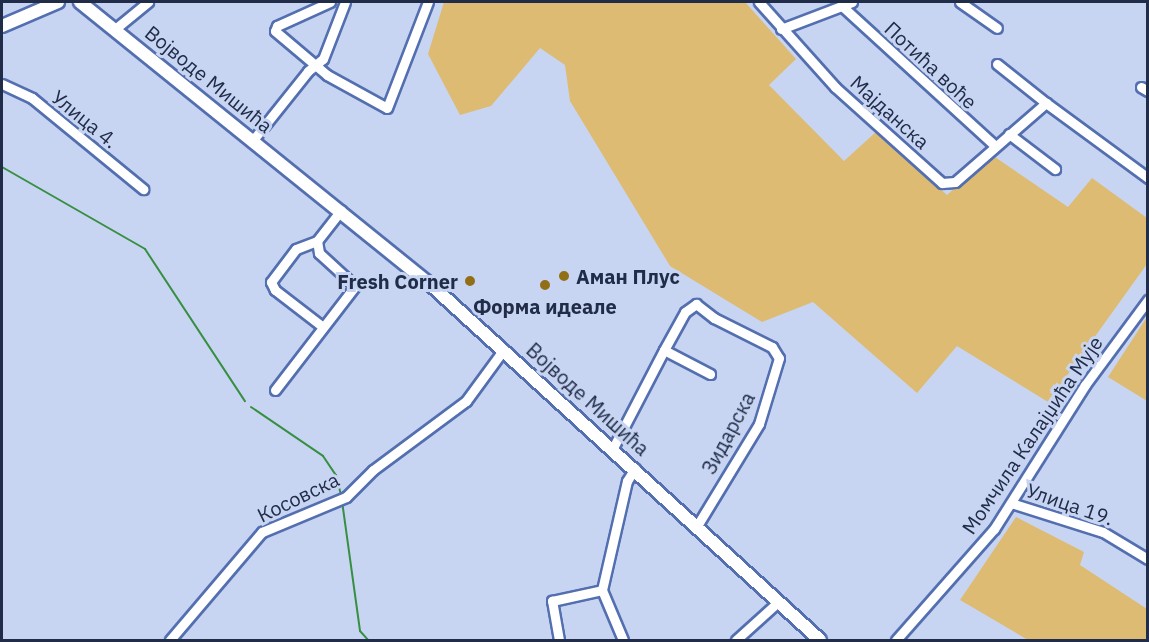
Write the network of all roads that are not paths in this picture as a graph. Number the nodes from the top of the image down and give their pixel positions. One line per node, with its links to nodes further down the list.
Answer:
1 (58, 2): 10 (main road)
2 (80, 2): 13 (main road, Војводе Мишића)
3 (148, 2): 13 (street)
4 (330, 2): 15 (street)
5 (345, 2): 15 (street)
6 (428, 2): 15 (street)
7 (759, 2): 11 (street, Мајданска)
8 (960, 2): 12 (street)
9 (847, 4): 11 (street, Потића воће); 20 (street, Потића воће)
10 (2, 26)
11 (782, 28): 20 (street, Мајданска)
12 (997, 28)
13 (115, 29): 19 (main road, Војводе Мишића)
14 (997, 64): 17 (street)
15 (316, 65): 19 (street)
16 (2, 84): 23 (street, Улица 4.)
17 (1046, 103): 18 (street, Мајданска); 22 (street)
18 (1009, 134): 20 (street, Мајданска); 21 (street)
19 (253, 140): 24 (main road, Војводе Мишића)
20 (995, 146)
21 (1054, 169)
22 (1148, 178)
23 (143, 189)
24 (340, 210): 25 (street); 28 (main road, Војводе Мишића)
25 (317, 241): 27 (street); 27 (street)
26 (1148, 300): 34 (street, Момчила Калајџића Мује)
27 (323, 327): 31 (street)
28 (504, 349): 32 (main road, Војводе Мишића); 39 (street, Косовска)
29 (664, 350): 30 (street); 32 (street); 35 (street, Зидарска)
30 (710, 374)
31 (275, 390)
32 (613, 448): 33 (main road, Војводе Мишића)
33 (635, 468): 35 (main road, Војводе Мишића); 37 (street)
34 (1011, 503): 36 (street, Улица 19.); 44 (street, Момчила Калајџића Мује)
35 (697, 526): 38 (main road, Војводе Мишића)
36 (1148, 559)
37 (602, 590): 40 (street); 41 (street)
38 (778, 602): 42 (street); 43 (main road, Војводе Мишића)
39 (170, 640)
40 (560, 640)
41 (623, 640)
42 (736, 640)
43 (817, 640)
44 (896, 640)

